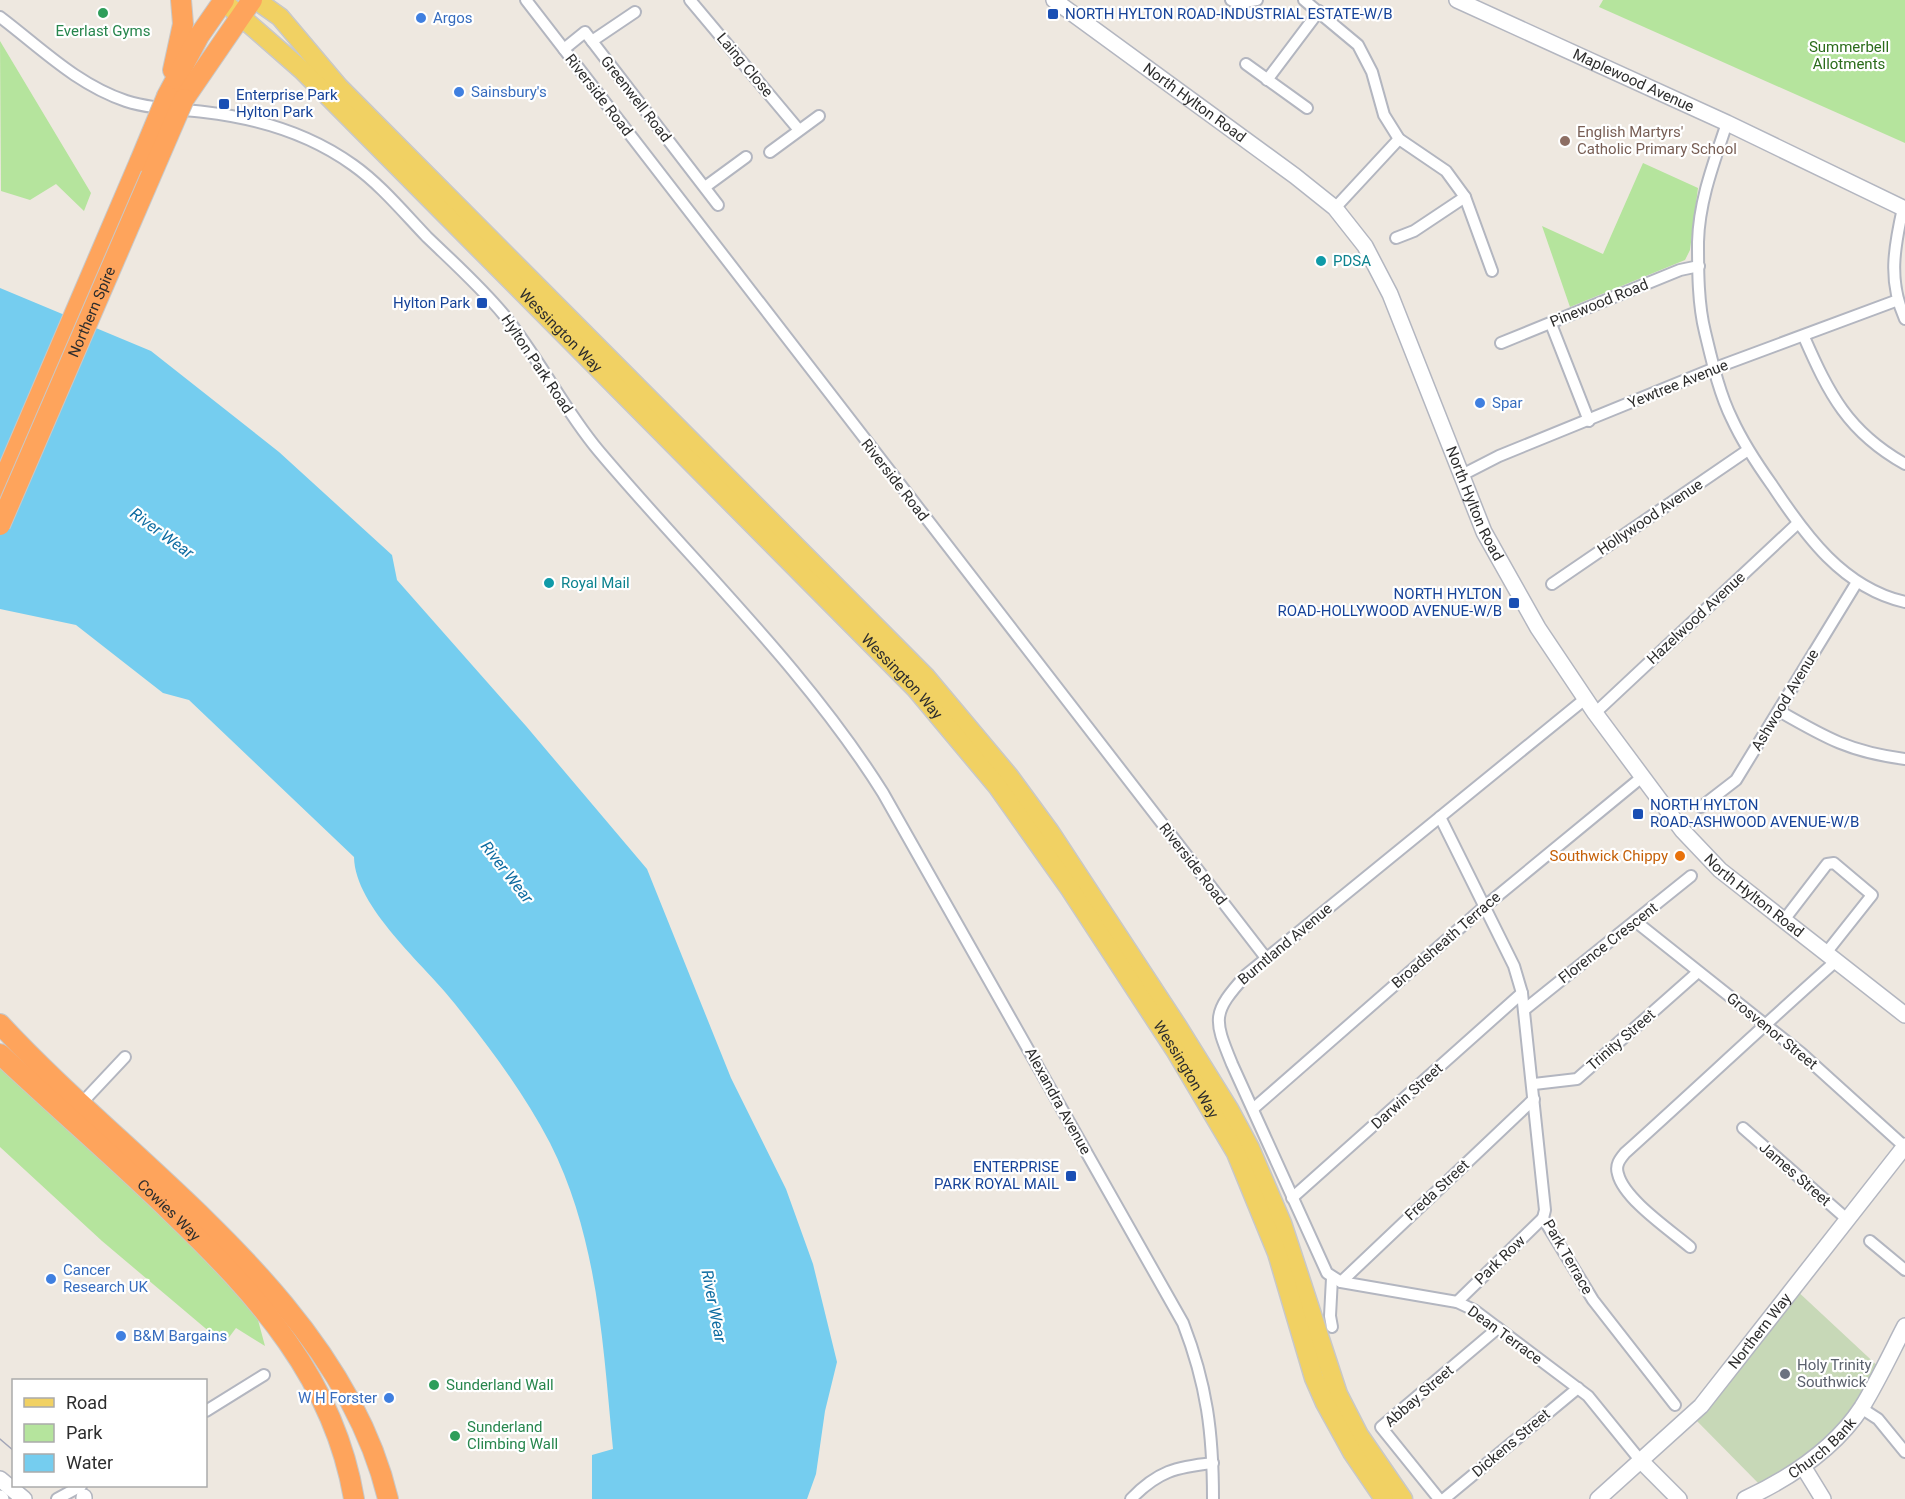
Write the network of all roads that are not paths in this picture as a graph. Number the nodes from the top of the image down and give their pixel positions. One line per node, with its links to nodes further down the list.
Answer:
1 (181, 0): 19 (highway)
2 (223, 0): 13 (main road, Wessington Way); 19 (highway)
3 (254, 0): 13 (highway); 100 (main road, Wessington Way)
4 (526, 0): 16 (street, Riverside Road)
5 (690, 0): 23 (street, Laing Close)
6 (1054, 0): 30 (street, North Hylton Road)
7 (1231, 0): 8 (street)
8 (1257, 0)
9 (1456, 0): 22 (street, Maplewood Avenue)
10 (1309, 1): 11 (street)
11 (1320, 11): 18 (street); 24 (street)
12 (635, 12): 15 (street)
13 (240, 16): 19 (highway); 109 (main road, Wessington Way)
14 (0, 17): 54 (street, Hylton Park Road)
15 (592, 41): 16 (street, Greenwell Road); 27 (street, Greenwell Road)
16 (564, 49): 64 (street, Riverside Road)
17 (1246, 64): 18 (street)
18 (1267, 80): 20 (street)
19 (176, 98): 45 (highway, Northern Spire, bridge); 47 (highway, Northern Spire, bridge)
20 (1307, 108)
21 (819, 116): 23 (street)
22 (1727, 123): 31 (street, Maplewood Avenue); 33 (street)
23 (800, 130): 25 (street)
24 (1399, 139): 28 (street); 30 (street)
25 (770, 152)
26 (746, 157): 27 (street)
27 (705, 187): 29 (street, Greenwell Road)
28 (1465, 197): 32 (street); 34 (street)
29 (718, 205)
30 (1335, 208): 44 (street, North Hylton Road)
31 (1904, 208): 35 (street)
32 (1396, 238)
33 (1698, 266): 37 (street, Pinewood Road); 40 (street)
34 (1492, 271)
35 (1898, 300): 36 (street); 38 (street, Yewtree Avenue)
36 (1905, 319)
37 (1551, 324): 39 (street, Pinewood Road); 41 (street)
38 (1804, 337): 40 (street, Yewtree Avenue); 43 (street)
39 (1501, 343)
40 (1715, 368): 41 (street, Yewtree Avenue); 42 (street)
41 (1589, 421): 44 (street, Yewtree Avenue)
42 (1748, 450): 46 (street); 49 (street, Hollywood Avenue)
43 (1905, 464)
44 (1460, 476): 51 (street, North Hylton Road)
45 (0, 488)
46 (1797, 524): 48 (street); 53 (street, Hazelwood Avenue)
47 (0, 525)
48 (1857, 582): 50 (street); 52 (street, Ashwood Avenue)
49 (1552, 584)
50 (1905, 602)
51 (1585, 699): 53 (street, North Hylton Road); 58 (street, Burntland Avenue)
52 (1779, 711): 55 (street); 57 (street, Ashwood Avenue)
53 (1595, 713): 56 (street, North Hylton Road)
54 (838, 727): 98 (street, Alexandra Avenue)
55 (1905, 759)
56 (1642, 777): 60 (street, Broadsheath Terrace); 61 (street, North Hylton Road)
57 (1701, 807)
58 (1440, 817): 60 (street, Park Terrace); 64 (street, Burntland Avenue)
59 (1691, 876): 62 (street, Florence Crescent)
60 (1484, 907): 66 (street, Park Terrace); 76 (street, Broadsheath Terrace)
61 (1784, 920): 63 (street, North Hylton Road); 63 (street)
62 (1635, 921): 65 (street, Grosvenor Street); 67 (street, Florence Crescent)
63 (1831, 957): 68 (street, North Hylton Road); 70 (street)
64 (1266, 958): 76 (street, Burntland Avenue)
65 (1698, 972): 70 (street, Grosvenor Street); 73 (street, Trinity Street)
66 (1522, 993): 67 (street, Park Terrace); 80 (street, Darwin Street)
67 (1524, 1010): 73 (street, Park Terrace)
68 (1905, 1015)
69 (0, 1024): 75 (highway, Cowies Way)
70 (1764, 1024): 79 (street, Grosvenor Street); 84 (street)
71 (0, 1054): 77 (highway, Cowies Way)
72 (125, 1057): 75 (street)
73 (1534, 1084): 74 (street, Park Terrace)
74 (1534, 1099): 81 (street, Park Terrace); 86 (street, Freda Street)
75 (82, 1103): 77 (street); 106 (highway, Cowies Way)
76 (1254, 1108): 80 (street, Burntland Avenue)
77 (68, 1118): 105 (highway, Cowies Way)
78 (1743, 1128): 82 (street, James Street)
79 (1905, 1147): 82 (street, Northern Way)
80 (1292, 1198): 86 (street, Burntland Avenue)
81 (1543, 1218): 87 (street, Park Row); 93 (street, Park Terrace)
82 (1848, 1220): 97 (street, Northern Way)
83 (1870, 1240): 85 (street)
84 (1690, 1247)
85 (1905, 1270)
86 (1336, 1280): 87 (street, Dean Terrace); 89 (street)
87 (1457, 1302): 90 (street, Dean Terrace)
88 (1905, 1326): 94 (street, Church Bank)
89 (1332, 1327)
90 (1498, 1328): 92 (street, Dean Terrace); 112 (street, Abbay Street)
91 (264, 1375): 95 (street)
92 (1578, 1388): 97 (street, Dean Terrace); 113 (street, Dickens Street)
93 (1675, 1405)
94 (1861, 1408): 96 (street); 99 (street, Church Bank)
95 (207, 1411)
96 (1905, 1452)
97 (1640, 1460): 114 (street, Northern Way); 115 (street)
98 (1213, 1462): 107 (street); 108 (street, Alexandra Avenue)
99 (1804, 1468): 116 (street, Church Bank); 117 (street)
100 (1383, 1472): 110 (main road, Wessington Way); 111 (main road)
101 (0, 1479): 103 (street)
102 (84, 1493): 104 (street)
103 (24, 1499)
104 (57, 1499)
105 (354, 1499)
106 (388, 1499)
107 (1131, 1499)
108 (1213, 1499)
109 (1384, 1499)
110 (1403, 1499)
111 (1416, 1499)
112 (1439, 1499)
113 (1444, 1499)
114 (1598, 1499)
115 (1679, 1499)
116 (1745, 1499)
117 (1823, 1499)

